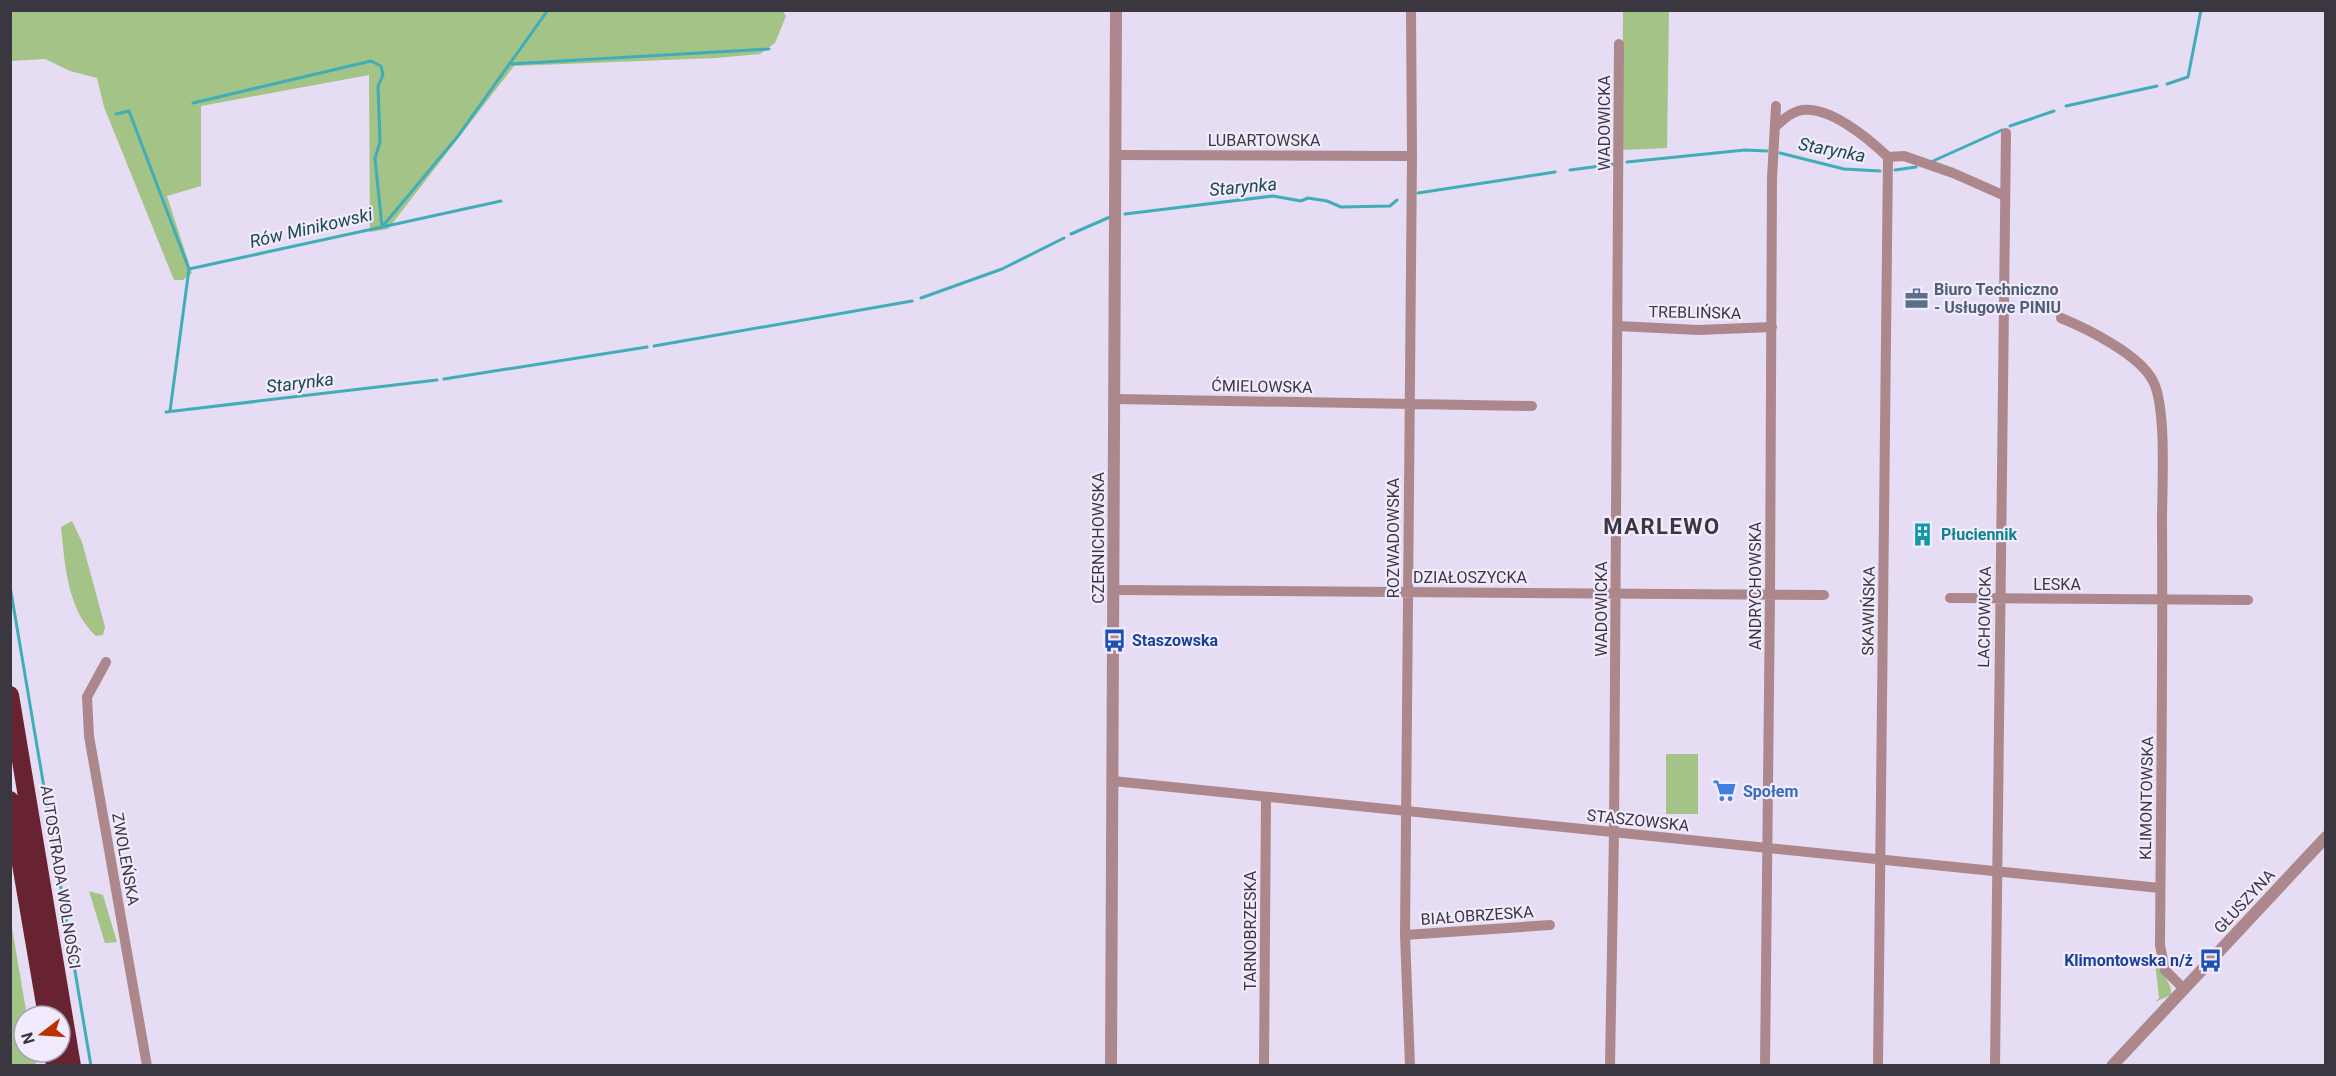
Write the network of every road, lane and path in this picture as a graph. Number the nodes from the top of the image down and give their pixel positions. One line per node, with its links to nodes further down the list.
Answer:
1 (1116, 10): 7 (street, CZERNICHOWSKA)
2 (1411, 10): 8 (street, ROZWADOWSKA)
3 (1619, 44): 12 (street, WADOWICKA)
4 (1776, 106): 5 (street, ANDRYCHOWSKA)
5 (1775, 127): 9 (street); 13 (street, ANDRYCHOWSKA)
6 (2006, 134): 10 (street, LACHOWICKA)
7 (1115, 155): 8 (street, LUBARTOWSKA); 14 (street, CZERNICHOWSKA)
8 (1412, 156): 15 (street, ROZWADOWSKA)
9 (1888, 157): 10 (street); 35 (street, SKAWIŃSKA)
10 (2005, 196): 23 (street, LACHOWICKA)
11 (2061, 318): 24 (street, KLIMONTOWSKA)
12 (1618, 326): 13 (street, TREBLIŃSKA); 19 (street, WADOWICKA)
13 (1772, 327): 21 (street, ANDRYCHOWSKA)
14 (1115, 399): 15 (street, ĆMIELOWSKA); 17 (street, CZERNICHOWSKA)
15 (1408, 403): 16 (street, ĆMIELOWSKA); 18 (street, ROZWADOWSKA)
16 (1532, 406)
17 (1114, 590): 18 (street, DZIAŁOSZYCKA); 28 (street, CZERNICHOWSKA)
18 (1407, 592): 19 (street, DZIAŁOSZYCKA); 31 (street, ROZWADOWSKA)
19 (1616, 593): 21 (street, DZIAŁOSZYCKA); 32 (street, WADOWICKA)
20 (1824, 595): 21 (street, DZIAŁOSZYCKA)
21 (1770, 596): 34 (street, ANDRYCHOWSKA)
22 (1950, 598): 23 (street, LESKA)
23 (2000, 598): 24 (street, LESKA); 36 (street, LACHOWICKA)
24 (2163, 599): 25 (street); 37 (street, KLIMONTOWSKA)
25 (2248, 600)
26 (106, 662): 43 (street, ZWOLEŃSKA)
27 (10, 695): 42 (highway, AUTOSTRADA WOLNOŚCI)
28 (1113, 781): 29 (street, STASZOWSKA); 44 (street, CZERNICHOWSKA)
29 (1266, 797): 31 (street, STASZOWSKA); 45 (street, TARNOBRZESKA)
30 (10, 800): 41 (highway)
31 (1407, 812): 32 (street, STASZOWSKA); 39 (street, ROZWADOWSKA)
32 (1614, 832): 34 (street, STASZOWSKA); 47 (street, WADOWICKA)
33 (2325, 837): 40 (street, GŁUSZYNA)
34 (1768, 849): 35 (street, STASZOWSKA); 48 (street, ANDRYCHOWSKA)
35 (1880, 860): 36 (street, STASZOWSKA); 49 (street, SKAWIŃSKA)
36 (1997, 872): 37 (street, STASZOWSKA); 50 (street, LACHOWICKA)
37 (2160, 888): 40 (street, KLIMONTOWSKA)
38 (1550, 925): 39 (street, BIAŁOBRZESKA)
39 (1405, 934): 46 (street, ROZWADOWSKA)
40 (2184, 989): 51 (street, GŁUSZYNA)
41 (45, 1004)
42 (72, 1065)
43 (147, 1065)
44 (1111, 1065)
45 (1264, 1065)
46 (1410, 1065)
47 (1610, 1065)
48 (1765, 1065)
49 (1878, 1065)
50 (1995, 1065)
51 (2112, 1065)

